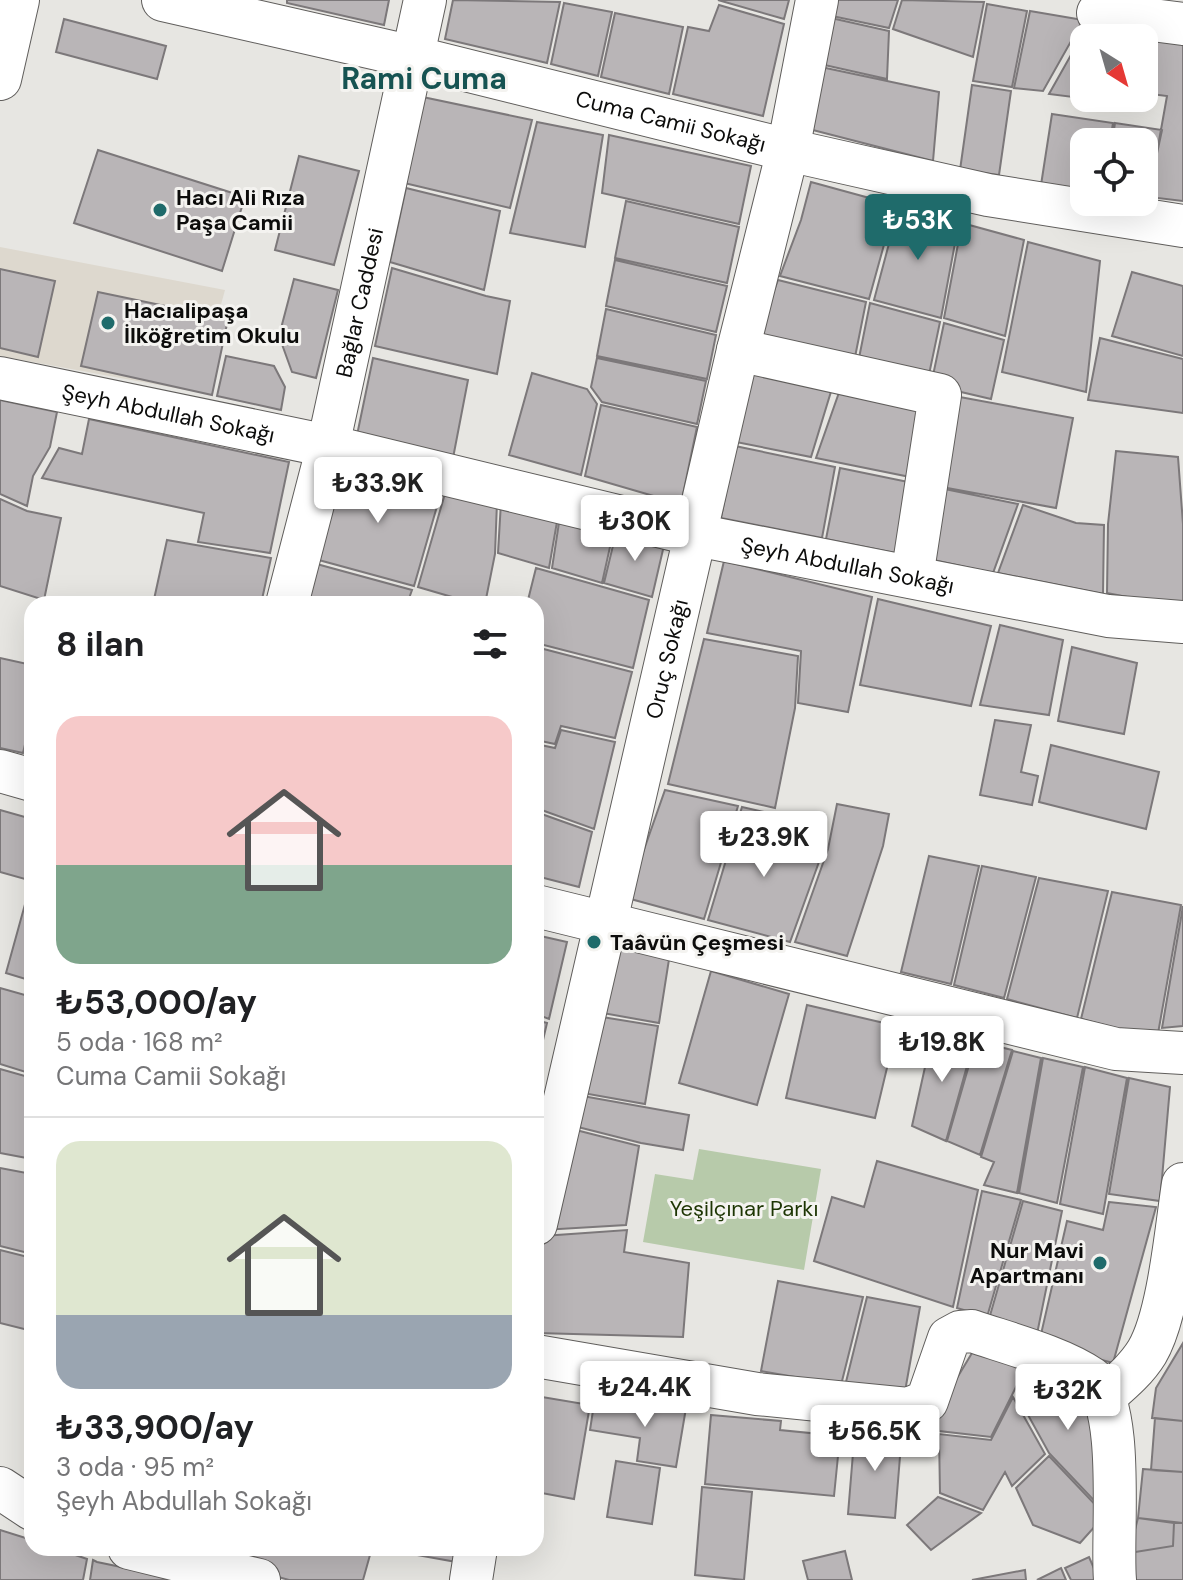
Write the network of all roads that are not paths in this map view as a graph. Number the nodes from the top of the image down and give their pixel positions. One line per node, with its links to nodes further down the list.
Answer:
1 (18, 0): 8 (street)
2 (163, 0): 7 (street, Cuma Camii Sokağı)
3 (425, 0): 7 (street, Bağlar Caddesi)
4 (817, 0): 9 (street, Oruç Sokağı)
5 (1098, 13): 6 (street)
6 (1183, 24)
7 (413, 57): 9 (street, Cuma Camii Sokağı); 13 (street, Bağlar Caddesi)
8 (0, 79)
9 (788, 150): 10 (street, Cuma Camii Sokağı); 11 (street, Oruç Sokağı)
10 (1183, 226)
11 (738, 350): 14 (street, Oruç Sokağı); 15 (street)
12 (0, 378): 13 (street, Şeyh Abdullah Sokağı)
13 (328, 446): 14 (street, Şeyh Abdullah Sokağı); 16 (street, Bağlar Caddesi)
14 (696, 535): 15 (street, Şeyh Abdullah Sokağı); 21 (street, Oruç Sokağı)
15 (912, 577): 17 (street, Şeyh Abdullah Sokağı)
16 (289, 596)
17 (1183, 622)
18 (0, 771): 19 (street)
19 (24, 778)
20 (544, 908): 21 (street)
21 (606, 923): 22 (street); 24 (street, Oruç Sokağı)
22 (1183, 1053)
23 (1183, 1184): 26 (street)
24 (544, 1190)
25 (544, 1357): 26 (street)
26 (1104, 1397): 33 (street)
27 (0, 1488): 28 (street)
28 (24, 1504)
29 (162, 1556): 31 (street)
30 (475, 1556): 32 (street)
31 (259, 1580)
32 (471, 1580)
33 (1115, 1580)

